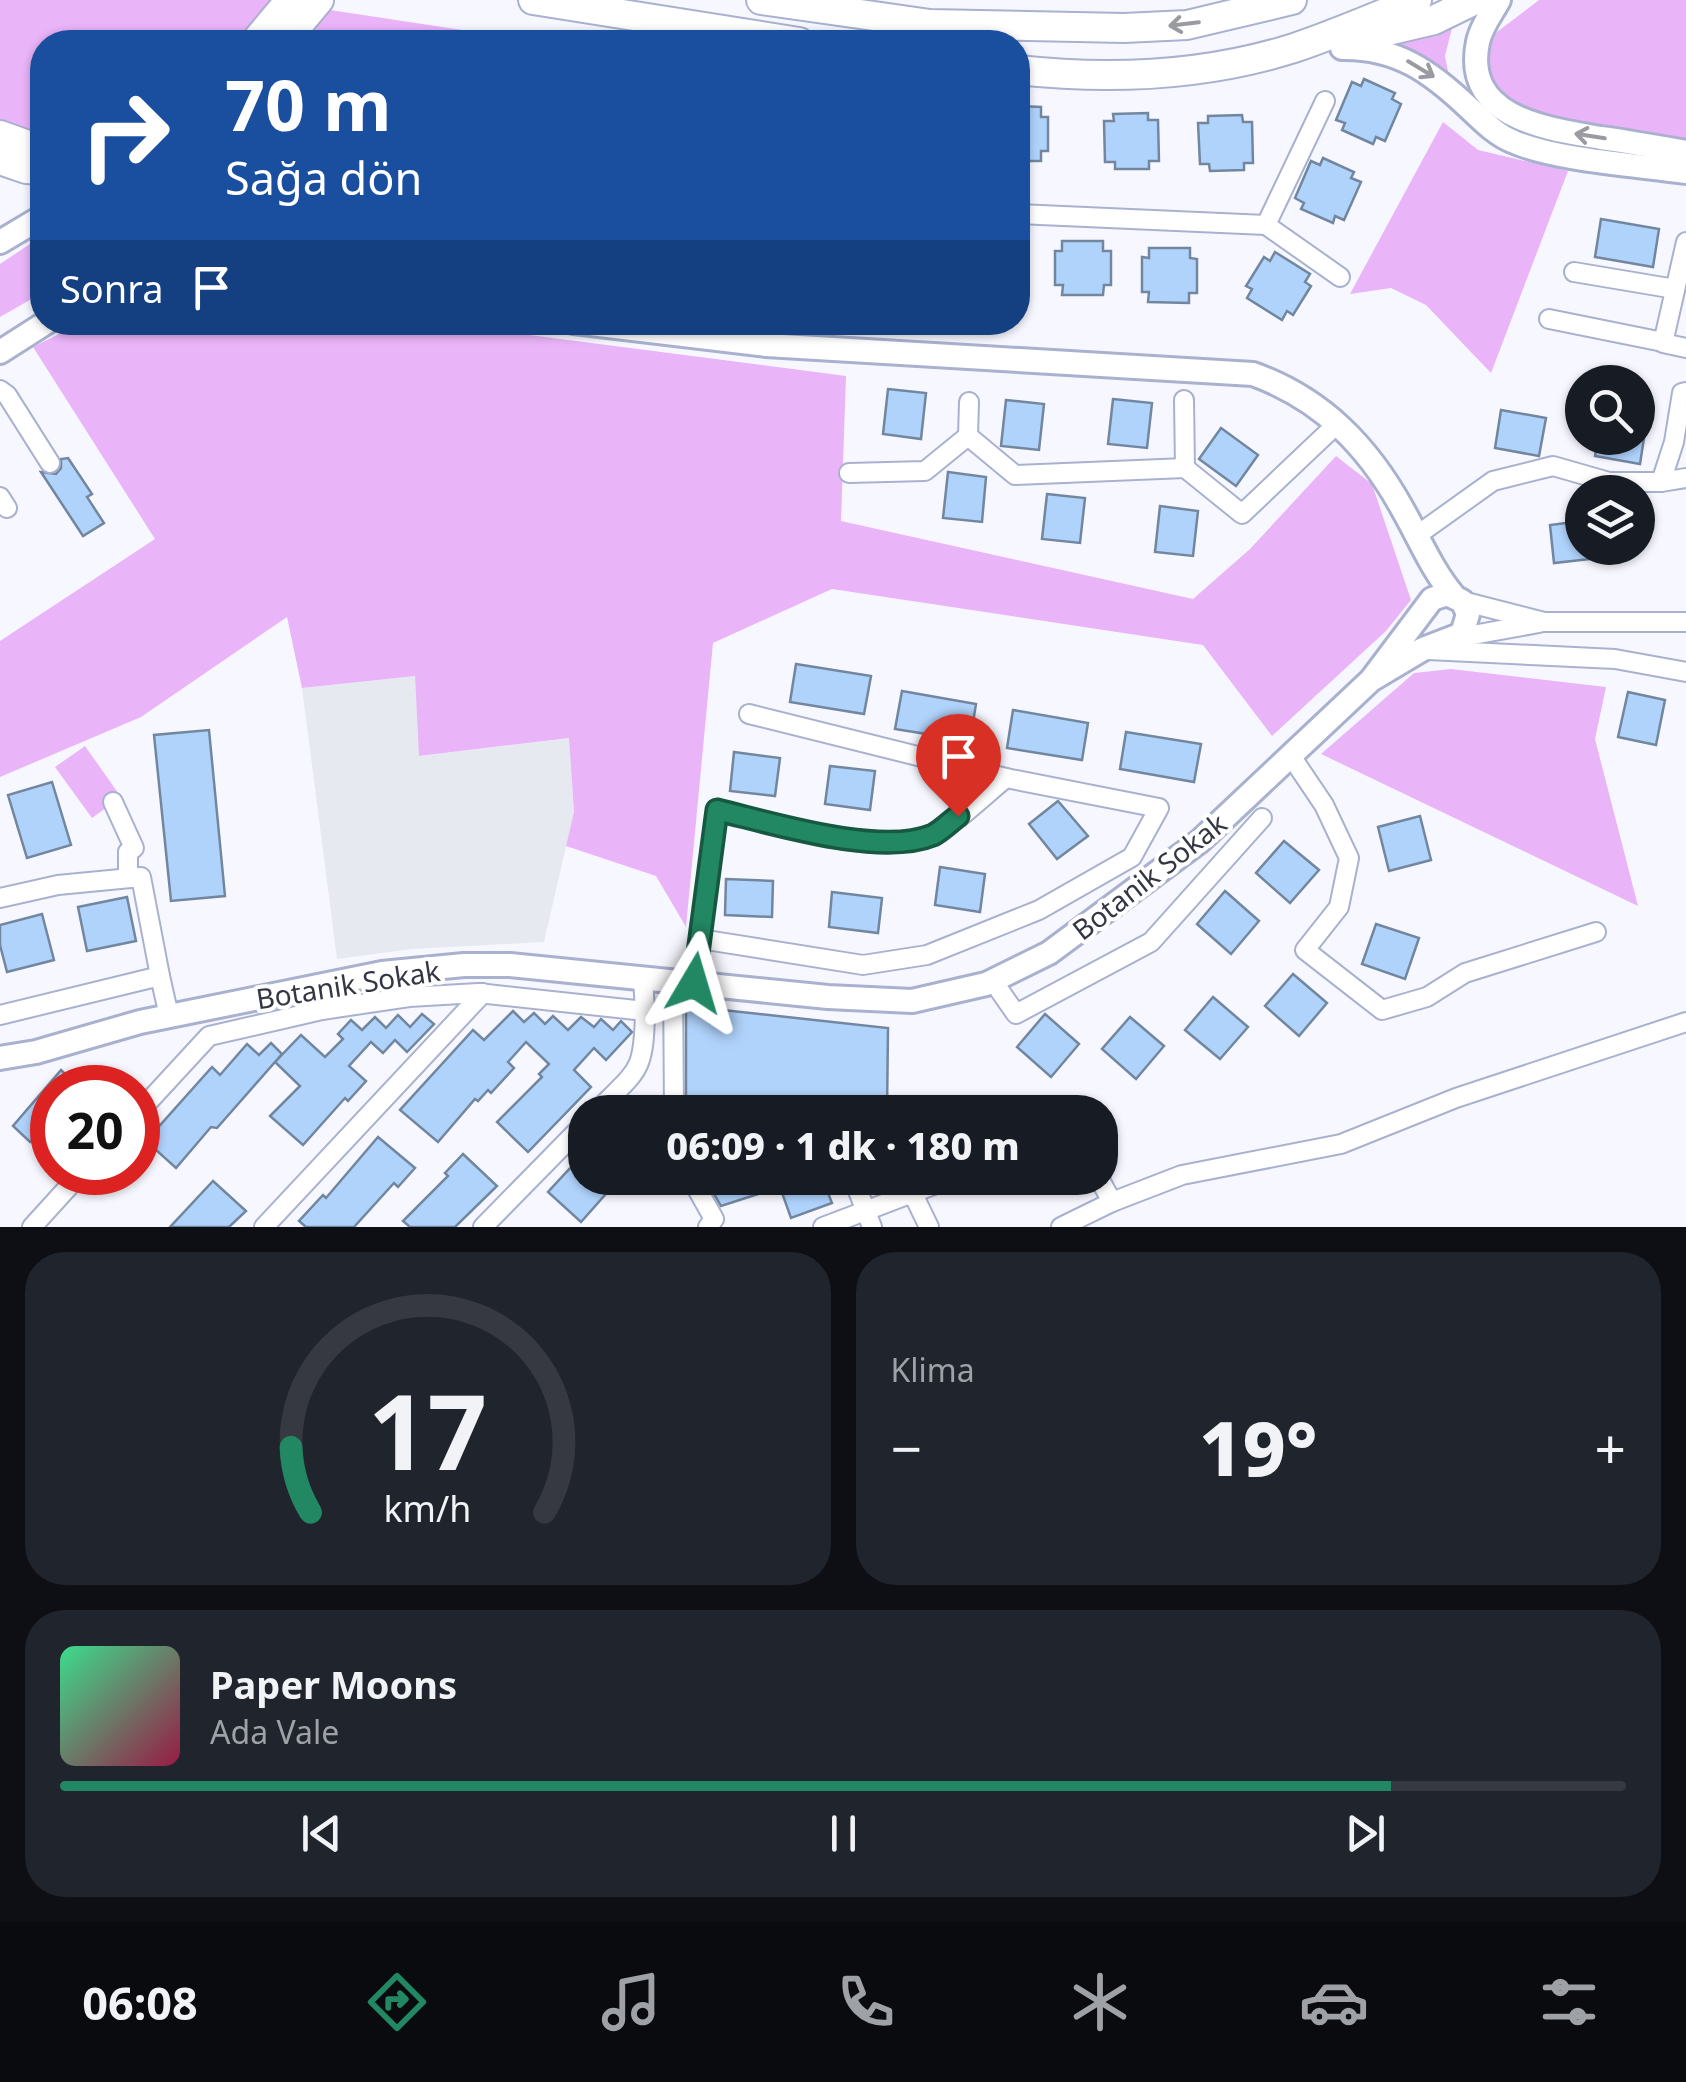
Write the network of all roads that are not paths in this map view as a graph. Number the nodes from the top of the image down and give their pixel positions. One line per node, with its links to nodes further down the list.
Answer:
1 (290, 0): 11 (highway)
2 (319, 0): 12 (highway)
3 (533, 0): 13 (highway)
4 (761, 0): 10 (highway)
5 (875, 0): 10 (highway)
6 (1417, 0): 14 (highway)
7 (1475, 0): 14 (highway)
8 (1499, 0): 18 (main road, one-way to 8)
9 (1285, 1): 10 (highway, one-way to 10)
10 (930, 24)
11 (265, 30)
12 (294, 30)
13 (723, 30)
14 (1294, 48): 15 (highway); 20 (main road, one-way to 20)
15 (1030, 71)
16 (1325, 101): 23 (street)
17 (0, 135): 19 (highway)
18 (1686, 152)
19 (30, 170)
20 (1686, 172)
21 (1030, 215): 23 (street)
22 (30, 224): 24 (main road)
23 (1266, 225): 27 (street)
24 (0, 242)
25 (1685, 253): 28 (street)
26 (1574, 272): 28 (street)
27 (1340, 277)
28 (1675, 289): 32 (street)
29 (1549, 319): 32 (street)
30 (30, 333): 34 (main road)
31 (728, 335): 39 (main road)
32 (1664, 342): 33 (street)
33 (1686, 348)
34 (0, 352)
35 (0, 390): 41 (street)
36 (1686, 392): 45 (street)
37 (1184, 400): 42 (street)
38 (968, 402): 40 (street)
39 (1338, 423): 42 (street); 46 (main road)
40 (968, 436): 42 (street); 43 (street)
41 (50, 464)
42 (1185, 468)
43 (849, 473)
44 (1686, 478): 45 (street)
45 (1661, 482): 46 (street)
46 (1416, 536): 47 (main road); 48 (main road)
47 (1458, 598): 48 (main road); 49 (street); 51 (main road)
48 (1424, 608): 51 (main road); 54 (main road)
49 (1544, 622): 50 (street); 51 (street)
50 (1686, 622)
51 (1453, 640): 52 (main road)
52 (1423, 649): 53 (street); 54 (main road)
53 (1686, 672)
54 (1371, 680): 56 (main road, Botanik Sokak)
55 (749, 714): 57 (street)
56 (1291, 756): 62 (street); 66 (main road, Botanik Sokak)
57 (1006, 778): 63 (street); 63 (street)
58 (113, 802): 60 (street)
59 (1262, 818): 66 (street)
60 (128, 878): 61 (street); 64 (street)
61 (0, 898)
62 (1596, 932)
63 (700, 939): 67 (street)
64 (160, 976): 70 (street); 71 (street)
65 (644, 978): 67 (main road, Botanik Sokak); 69 (street); 71 (main road, Botanik Sokak)
66 (993, 981): 67 (main road, Botanik Sokak)
67 (684, 982): 76 (street)
68 (483, 993): 69 (street); 74 (street); 88 (street)
69 (645, 1011): 75 (street)
70 (0, 1014)
71 (170, 1016): 73 (main road, Botanik Sokak)
72 (1686, 1022): 84 (street)
73 (0, 1058)
74 (160, 1089)
75 (613, 1095)
76 (675, 1095)
77 (568, 1140): 89 (street)
78 (61, 1195): 87 (street)
79 (699, 1195): 86 (street)
80 (860, 1195): 85 (street)
81 (911, 1195): 85 (street)
82 (913, 1195): 91 (street)
83 (1108, 1195): 84 (street)
84 (1112, 1202): 92 (street)
85 (869, 1220): 90 (street)
86 (715, 1224)
87 (32, 1227)
88 (264, 1227)
89 (483, 1227)
90 (823, 1227)
91 (929, 1227)
92 (1060, 1227)

